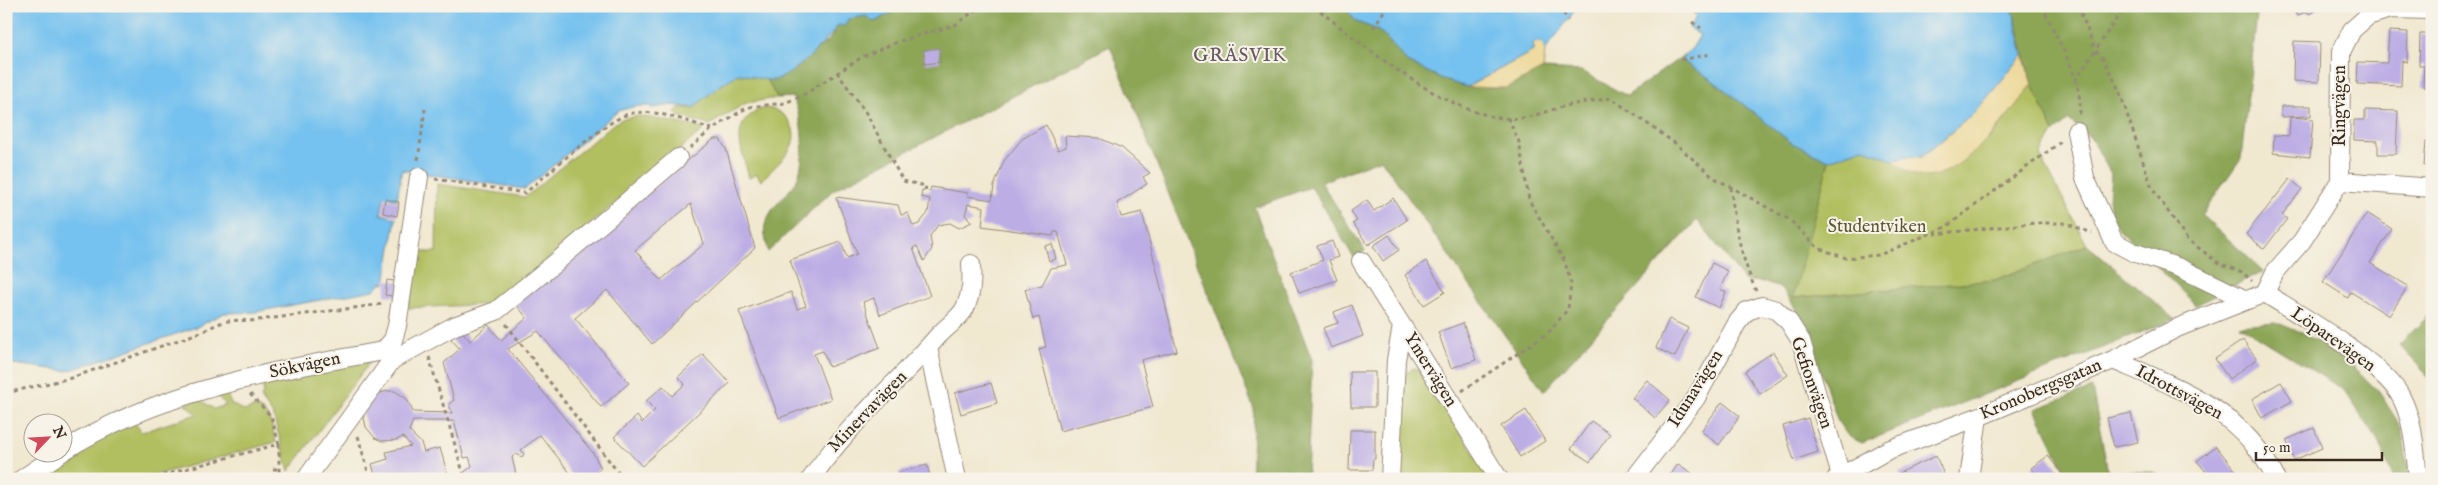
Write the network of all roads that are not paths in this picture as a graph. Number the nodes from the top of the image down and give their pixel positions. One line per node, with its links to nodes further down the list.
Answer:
1 (2432, 10): 5 (street, Ringvägen)
2 (2076, 132): 10 (street)
3 (678, 158): 14 (street)
4 (418, 171): 14 (street)
5 (2340, 181): 6 (street); 9 (street)
6 (2432, 188)
7 (1361, 261): 12 (street, Ymervägen)
8 (971, 264): 13 (street, Minervavägen)
9 (2265, 293): 10 (street); 29 (street, Löparevägen)
10 (2246, 300): 15 (street, Kronobergsgatan)
11 (1762, 306): 19 (street, Gefionvägen); 26 (street, Idunavägen)
12 (1402, 326): 24 (street); 25 (street, Ymervägen)
13 (928, 348): 22 (street, Minervavägen); 23 (street, Minervavägen)
14 (388, 356): 17 (street, Sökvägen); 21 (street)
15 (2113, 360): 16 (street, Kronobergsgatan); 28 (street, Idrottsvägen)
16 (1978, 417): 19 (street, Kronobergsgatan); 27 (street)
17 (72, 446)
18 (47, 462): 20 (street, Sökvägen)
19 (1840, 477)
20 (22, 479)
21 (306, 479)
22 (811, 479)
23 (957, 479)
24 (1390, 479)
25 (1499, 479)
26 (1634, 479)
27 (1969, 479)
28 (2276, 479)
29 (2418, 479)

